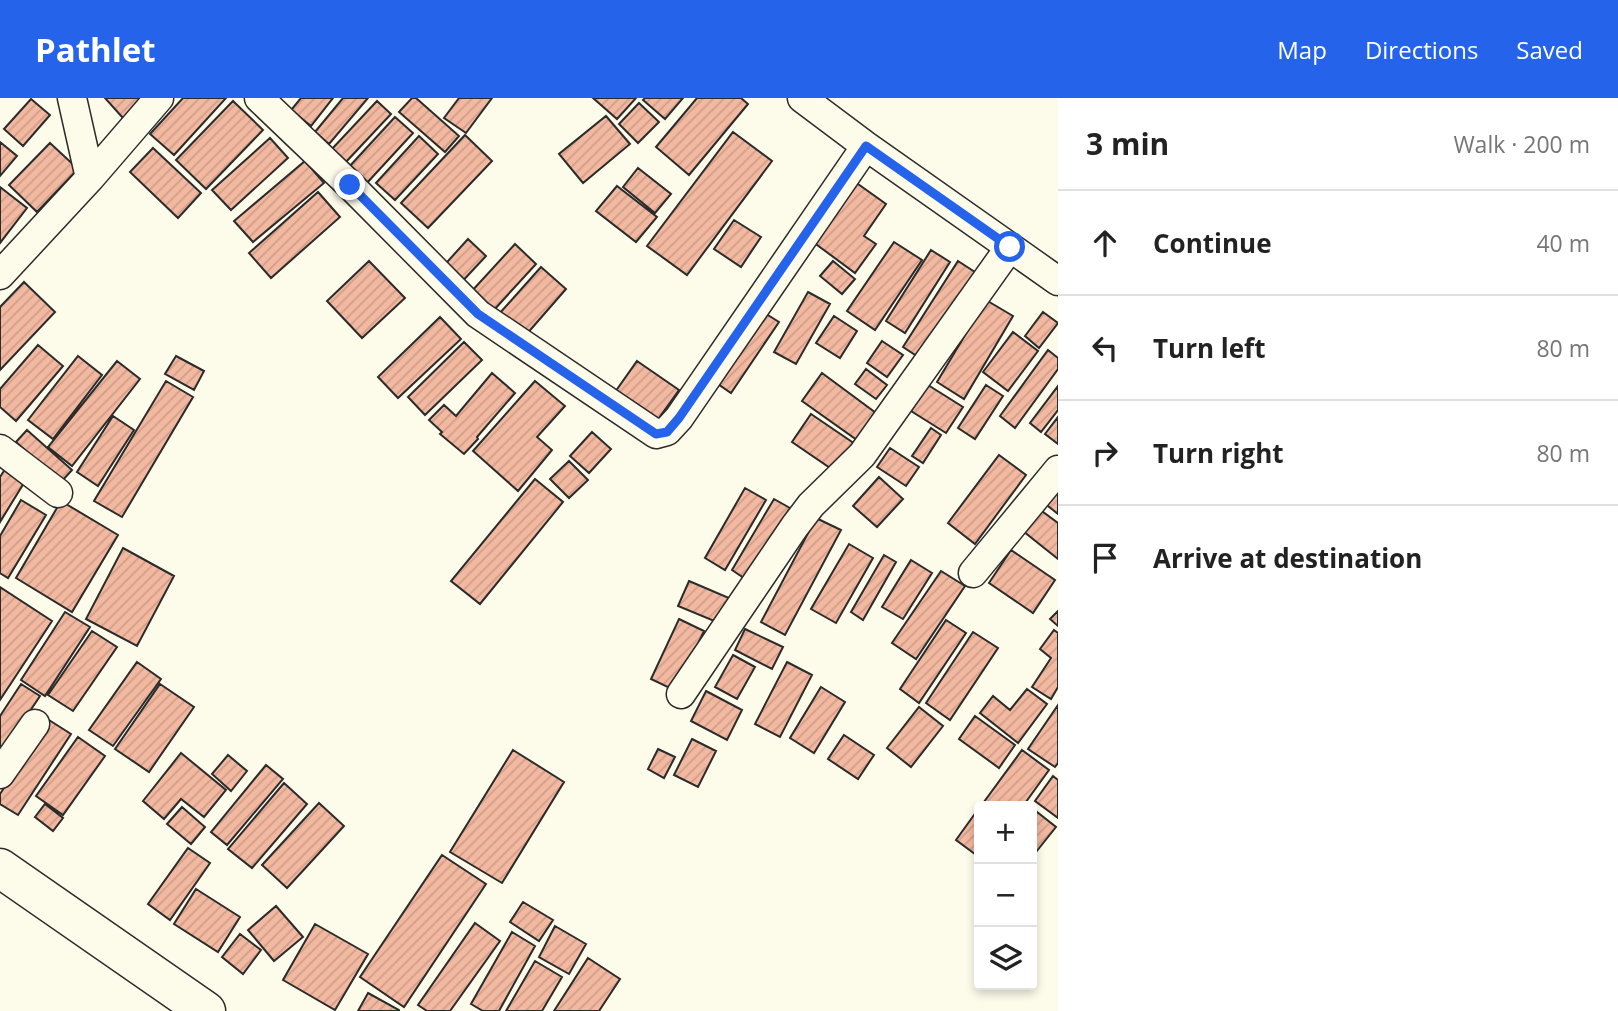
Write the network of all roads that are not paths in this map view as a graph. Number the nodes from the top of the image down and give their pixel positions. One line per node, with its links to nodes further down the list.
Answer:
1 (72, 98): 6 (street)
2 (159, 98): 6 (street)
3 (259, 98): 5 (street)
4 (802, 98): 5 (street)
5 (866, 146): 7 (street)
6 (90, 178): 8 (street)
7 (1010, 247): 9 (street); 14 (street)
8 (0, 275)
9 (1058, 281)
10 (0, 449): 12 (street)
11 (1058, 470): 13 (street)
12 (58, 492)
13 (972, 573)
14 (681, 694)
15 (35, 724): 16 (street)
16 (0, 774)
17 (0, 868): 18 (main road)
18 (206, 1011)

